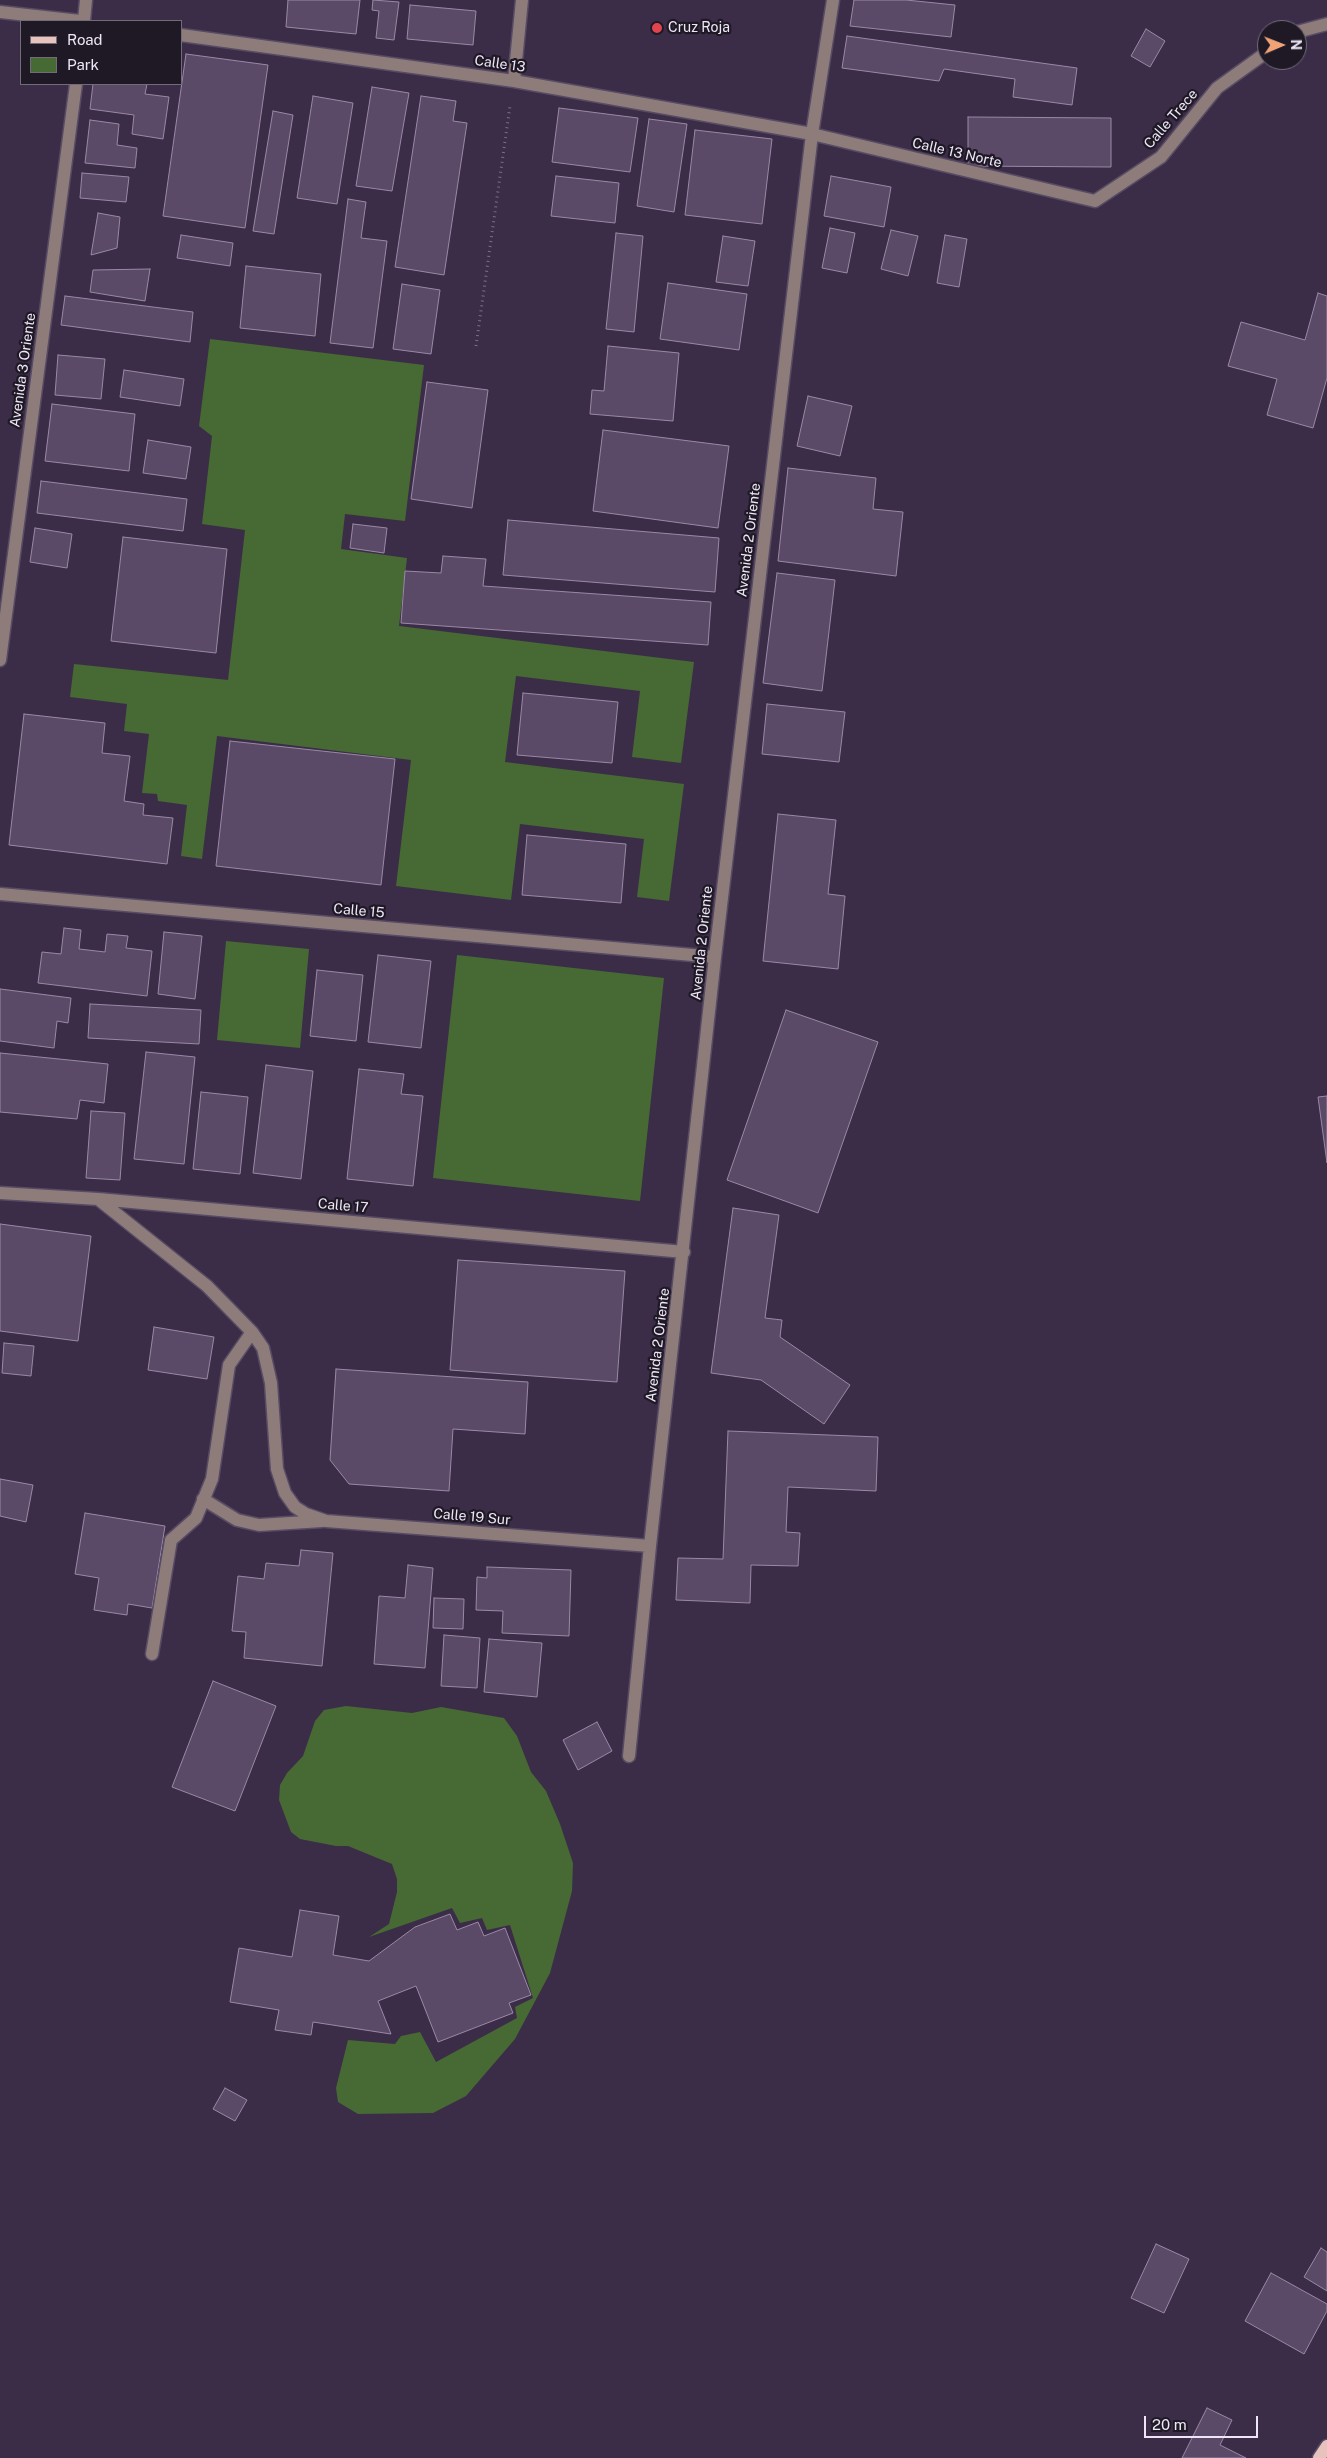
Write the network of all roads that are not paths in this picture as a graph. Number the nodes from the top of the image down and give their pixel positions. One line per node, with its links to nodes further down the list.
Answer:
1 (86, 0): 6 (street)
2 (522, 0): 11 (street)
3 (833, 0): 13 (street, Avenida 2 Oriente)
4 (0, 12): 5 (street)
5 (71, 20)
6 (84, 20)
7 (1327, 24): 8 (street)
8 (1307, 29)
9 (182, 35): 11 (street, Calle 13)
10 (1257, 59): 14 (street, Calle Trece)
11 (514, 81): 13 (street, Calle 13)
12 (76, 85): 15 (street, Avenida 3 Oriente)
13 (812, 134): 14 (street, Calle 13 Norte); 17 (street, Avenida 2 Oriente)
14 (1095, 201)
15 (0, 660)
16 (0, 894): 17 (street, Calle 15)
17 (715, 957): 20 (street, Avenida 2 Oriente)
18 (0, 1193): 19 (street, Calle 17)
19 (98, 1200): 20 (street, Calle 17); 21 (street)
20 (684, 1252): 24 (street, Avenida 2 Oriente)
21 (252, 1332): 22 (street); 23 (street, Calle 19 Sur)
22 (203, 1499): 23 (street); 25 (street)
23 (326, 1521): 24 (street, Calle 19 Sur)
24 (650, 1546): 26 (street, Avenida 2 Oriente)
25 (152, 1654)
26 (630, 1756)
27 (1327, 2446): 28 (main road)
28 (1319, 2458)

